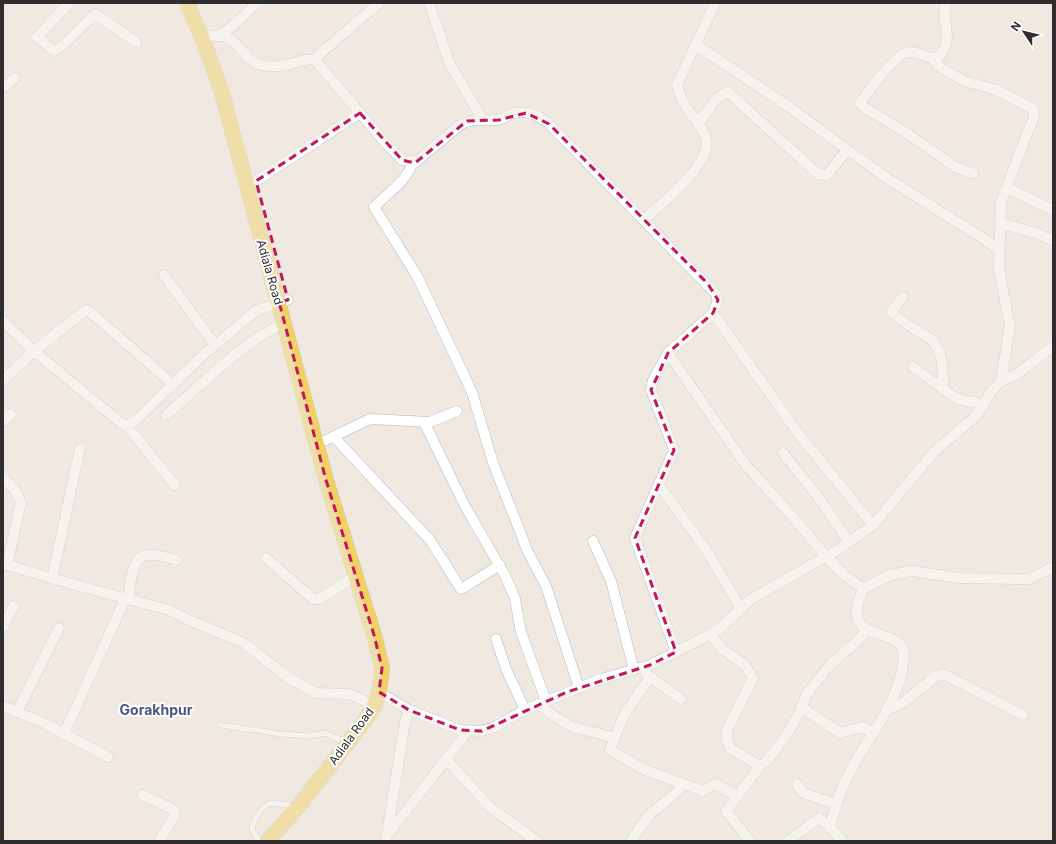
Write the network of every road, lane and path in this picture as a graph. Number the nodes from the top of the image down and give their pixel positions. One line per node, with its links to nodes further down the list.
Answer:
1 (187, 3): 31 (main road, Adiala Road)
2 (198, 3): 9 (main road, Adiala Road)
3 (257, 3): 9 (street)
4 (379, 3): 12 (street)
5 (429, 3): 17 (street)
6 (715, 3): 11 (street)
7 (945, 3): 13 (street)
8 (64, 5): 10 (street)
9 (216, 36): 12 (street); 22 (main road, Adiala Road)
10 (136, 42)
11 (696, 45): 18 (street); 19 (street)
12 (314, 59): 16 (street)
13 (932, 59): 21 (street); 23 (street)
14 (15, 78): 15 (street)
15 (3, 88)
16 (360, 113): 20 (street); 22 (street)
17 (482, 119): 20 (street); 25 (street)
18 (698, 124): 19 (street); 25 (street)
19 (848, 150): 28 (street)
20 (413, 162): 81 (street)
21 (973, 173)
22 (256, 181): 31 (main road, Adiala Road)
23 (1007, 188): 24 (street); 26 (street)
24 (1053, 210)
25 (644, 220): 32 (street)
26 (1000, 223): 27 (street); 28 (street)
27 (1053, 241)
28 (999, 250): 41 (street)
29 (164, 275): 35 (street)
30 (903, 297): 43 (street)
31 (284, 301): 34 (main road, Adiala Road); 35 (street); 51 (main road, Adiala Road)
32 (713, 313): 38 (street); 57 (street)
33 (3, 321): 37 (street)
34 (284, 323): 47 (street); 60 (main road, Adiala Road)
35 (215, 345): 42 (street)
36 (1053, 346): 41 (street)
37 (34, 350): 40 (street); 42 (street); 50 (street)
38 (668, 353): 56 (street); 61 (street)
39 (913, 367): 43 (street)
40 (3, 380)
41 (1001, 382): 44 (street)
42 (173, 384): 50 (street)
43 (943, 389): 44 (street)
44 (984, 404): 57 (street)
45 (457, 411): 49 (street)
46 (11, 414): 48 (street)
47 (166, 415)
48 (3, 422)
49 (424, 422): 51 (street); 65 (street)
50 (127, 426): 55 (street)
51 (330, 438): 60 (main road, Adiala Road); 65 (street)
52 (80, 449): 68 (street)
53 (783, 453): 59 (street)
54 (3, 478): 64 (street)
55 (175, 485)
56 (659, 485): 72 (street); 78 (street)
57 (873, 525): 59 (street)
58 (593, 541): 79 (street)
59 (849, 542): 61 (street)
60 (345, 545): 67 (main road, Adiala Road)
61 (826, 556): 69 (street); 72 (street)
62 (266, 558): 67 (street)
63 (176, 560): 70 (street)
64 (5, 564): 68 (street)
65 (500, 565): 84 (street)
66 (1053, 567): 69 (street)
67 (355, 576): 82 (main road, Adiala Road)
68 (52, 578): 70 (street)
69 (863, 588): 75 (street)
70 (127, 598): 82 (street); 95 (street)
71 (14, 606): 73 (street)
72 (741, 609): 76 (street)
73 (3, 627)
74 (59, 628): 90 (street)
75 (867, 630): 86 (street); 89 (street)
76 (711, 634): 78 (street); 100 (street)
77 (496, 639): 88 (street)
78 (676, 652): 79 (street)
79 (637, 669): 80 (street); 81 (street)
80 (650, 677): 83 (street); 96 (street)
81 (579, 688): 84 (street)
82 (377, 698): 87 (street); 97 (main road, Adiala Road)
83 (681, 699)
84 (542, 702): 88 (street); 96 (street)
85 (3, 706): 90 (street)
86 (801, 707): 94 (street); 100 (street)
87 (409, 710): 93 (street); 108 (street)
88 (525, 710): 93 (street)
89 (887, 710): 91 (street); 94 (street)
90 (17, 712): 95 (street)
91 (1023, 715)
92 (220, 725): 97 (lane)
93 (468, 731): 99 (street)
94 (873, 733): 105 (street)
95 (64, 734): 98 (street)
96 (614, 738): 101 (street)
97 (347, 743): 106 (main road, Adiala Road)
98 (108, 757)
99 (446, 758): 108 (street); 112 (street)
100 (760, 766): 104 (street)
101 (682, 784): 104 (street); 113 (street)
102 (797, 784): 105 (street)
103 (143, 795): 109 (street)
104 (737, 796): 114 (street)
105 (836, 804): 107 (street)
106 (298, 807): 110 (lane); 111 (main road, Adiala Road)
107 (830, 827): 115 (street); 116 (street)
108 (387, 838)
109 (159, 841)
110 (259, 841)
111 (268, 841)
112 (537, 841)
113 (631, 841)
114 (750, 841)
115 (788, 841)
116 (842, 841)

